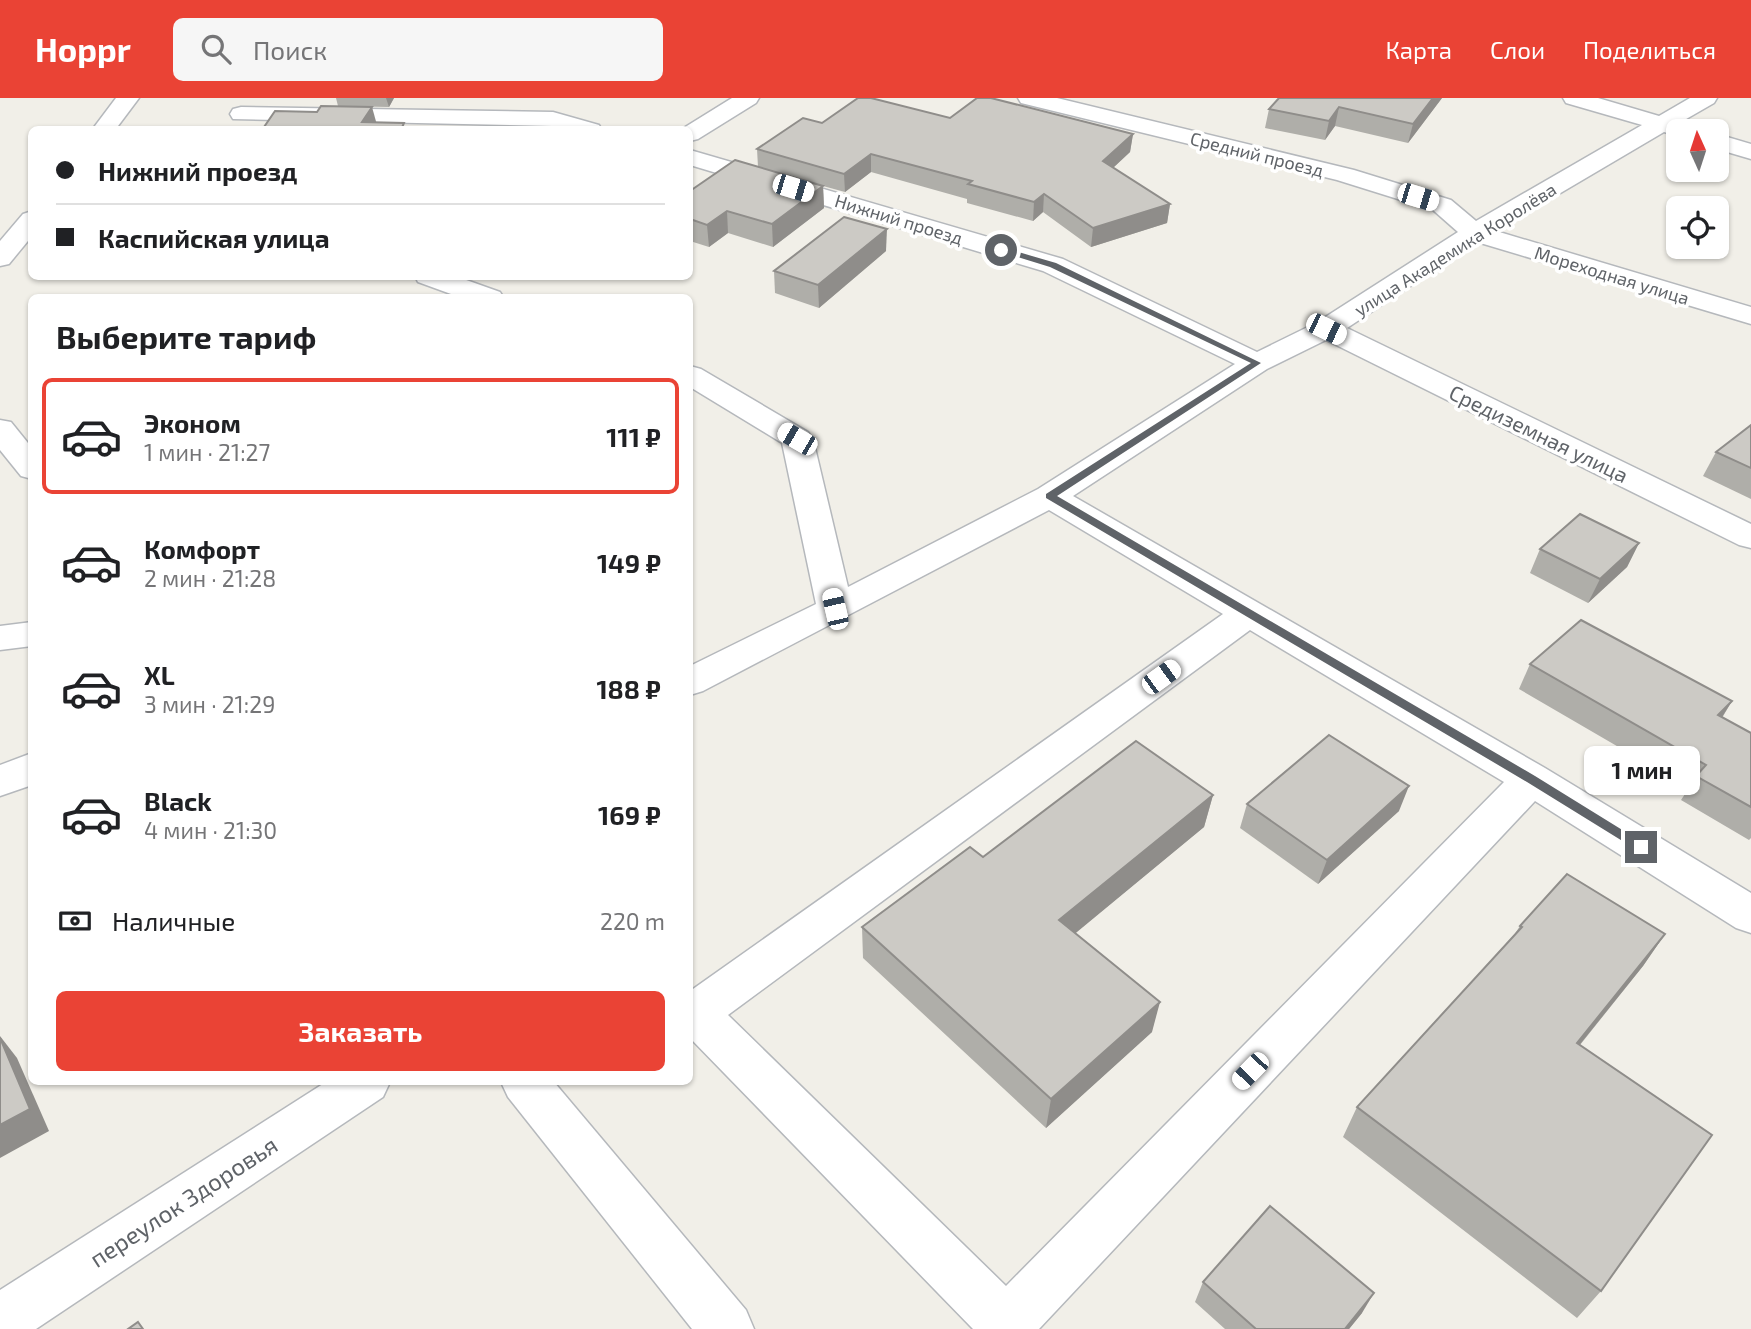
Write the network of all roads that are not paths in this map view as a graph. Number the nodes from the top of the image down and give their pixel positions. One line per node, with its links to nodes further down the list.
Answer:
1 (128, 98): 8 (street)
2 (748, 98): 11 (street)
3 (1029, 98): 17 (street, Средний проезд)
4 (1574, 98): 10 (street)
5 (1706, 98): 7 (street, улица Академика Королёва)
6 (241, 114): 9 (street)
7 (1684, 119)
8 (106, 126)
9 (576, 126)
10 (1666, 126)
11 (693, 132)
12 (1666, 132): 17 (street, улица Академика Королёва)
13 (1729, 145): 14 (street)
14 (1751, 152)
15 (693, 158): 23 (street, Нижний проезд)
16 (28, 223): 18 (street)
17 (1474, 233): 21 (street, Мореходная улица); 22 (street, улица Академика Королёва)
18 (3, 251)
19 (464, 281): 20 (street)
20 (483, 294)
21 (1751, 316)
22 (1326, 329): 23 (street, улица Академика Королёва); 28 (street, Средиземная улица)
23 (1257, 363): 27 (street, улица Академика Королёва)
24 (693, 376): 29 (street)
25 (0, 429): 26 (street)
26 (28, 463)
27 (1050, 496): 29 (street, улица Академика Королёва); 30 (street)
28 (1751, 537)
29 (835, 609): 33 (street, улица Академика Королёва)
30 (1250, 614): 35 (street); 38 (street)
31 (28, 634): 32 (street)
32 (0, 638)
33 (693, 680)
34 (28, 770): 36 (street)
35 (1531, 779): 37 (street); 39 (street)
36 (0, 781)
37 (1751, 915)
38 (693, 1010)
39 (693, 1012)
40 (361, 1085): 42 (street, переулок Здоровья)
41 (527, 1085): 43 (street)
42 (0, 1321)
43 (727, 1329)

